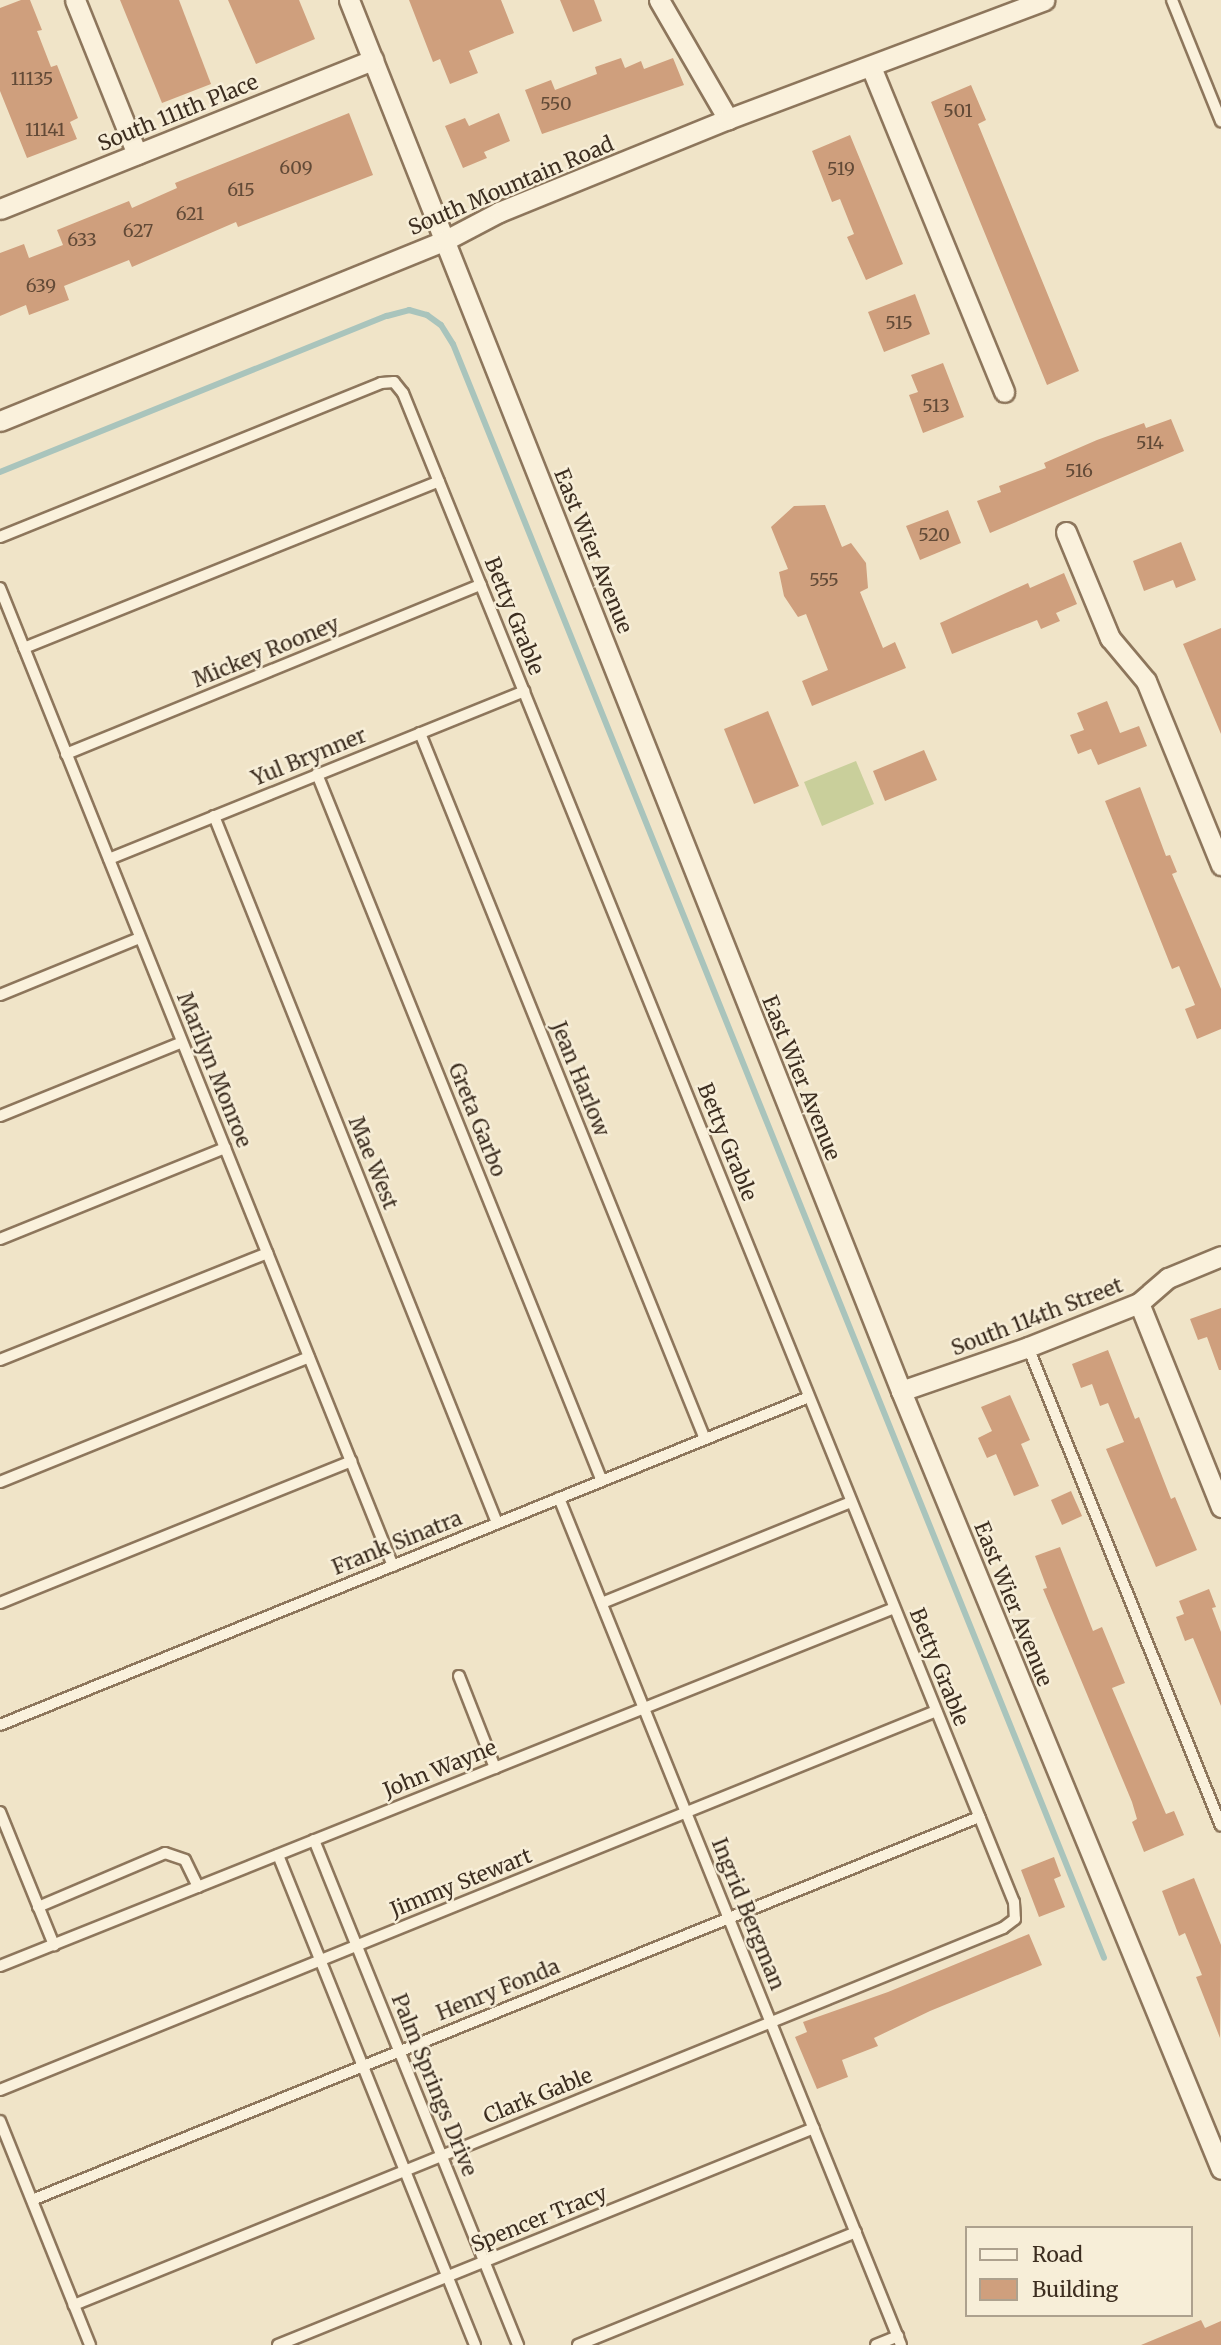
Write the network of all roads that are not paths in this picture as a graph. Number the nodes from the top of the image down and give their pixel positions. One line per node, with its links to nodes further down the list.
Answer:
1 (75, 0): 11 (street)
2 (349, 0): 7 (street, East Wier Avenue)
3 (659, 0): 9 (street)
4 (1044, 0): 6 (street, South Mountain Road)
5 (1172, 0): 10 (lane)
6 (1014, 5): 8 (street, South Mountain Road)
7 (373, 60): 11 (street, South 111th Place); 13 (street, East Wier Avenue)
8 (872, 67): 9 (street, South Mountain Road); 14 (street)
9 (728, 119): 13 (street, South Mountain Road)
10 (1221, 121)
11 (137, 154): 12 (street, South 111th Place)
12 (0, 209)
13 (446, 240): 15 (street, South Mountain Road); 41 (street, East Wier Avenue)
14 (1004, 392)
15 (0, 421)
16 (439, 481): 18 (lane, Betty Grable); 19 (lane, Betty Grable); 21 (lane)
17 (1066, 532): 28 (street)
18 (0, 537)
19 (481, 585): 22 (lane, Betty Grable); 24 (lane, Mickey Rooney)
20 (0, 588): 21 (lane, Marilyn Monroe)
21 (24, 648): 24 (lane, Marilyn Monroe)
22 (524, 691): 23 (lane, Yul Brynner); 42 (lane, Betty Grable)
23 (420, 733): 25 (lane, Yul Brynner); 43 (lane, Jean Harlow)
24 (66, 754): 27 (lane, Marilyn Monroe)
25 (317, 774): 26 (lane, Yul Brynner); 45 (lane, Greta Garbo)
26 (214, 816): 27 (lane, Yul Brynner); 50 (lane, Mae West)
27 (109, 859): 29 (lane, Marilyn Monroe)
28 (1221, 865)
29 (140, 938): 30 (lane); 31 (lane, Marilyn Monroe)
30 (0, 995)
31 (182, 1042): 32 (lane); 33 (lane, Marilyn Monroe)
32 (0, 1116)
33 (225, 1148): 34 (lane); 35 (lane, Marilyn Monroe)
34 (0, 1239)
35 (267, 1253): 39 (lane, Marilyn Monroe); 40 (lane)
36 (1221, 1256): 37 (street, South 114th Street)
37 (1139, 1303): 38 (street, South 114th Street); 49 (street)
38 (1028, 1347): 41 (street, South 114th Street); 63 (lane)
39 (309, 1357): 44 (lane, Marilyn Monroe); 46 (lane)
40 (0, 1360)
41 (901, 1391): 81 (street, East Wier Avenue)
42 (809, 1397): 43 (lane, Frank Sinatra); 48 (lane, Betty Grable)
43 (705, 1439): 45 (lane, Frank Sinatra)
44 (351, 1461): 51 (lane, Marilyn Monroe); 52 (lane)
45 (602, 1481): 47 (lane, Frank Sinatra)
46 (0, 1482)
47 (559, 1498): 50 (lane, Frank Sinatra); 53 (lane, Ingrid Bergman)
48 (851, 1502): 53 (lane); 54 (lane, Betty Grable)
49 (1221, 1507)
50 (497, 1523): 51 (lane, Frank Sinatra)
51 (393, 1566): 58 (lane, Frank Sinatra)
52 (0, 1603)
53 (602, 1604): 56 (lane, Ingrid Bergman)
54 (894, 1608): 56 (lane, John Wayne); 57 (lane, Betty Grable)
55 (459, 1676): 59 (lane)
56 (644, 1708): 59 (lane, John Wayne); 61 (lane, Ingrid Bergman)
57 (936, 1711): 61 (lane, Jimmy Stewart); 62 (lane, Betty Grable)
58 (0, 1725)
59 (495, 1768): 64 (lane, John Wayne)
60 (0, 1812): 67 (lane)
61 (687, 1812): 68 (lane, Ingrid Bergman); 71 (lane, Jimmy Stewart)
62 (979, 1817): 68 (lane, Henry Fonda); 69 (lane, Betty Grable)
63 (1221, 1826)
64 (314, 1840): 65 (lane, John Wayne); 71 (lane, Palm Springs Drive)
65 (278, 1855): 66 (lane, John Wayne); 72 (lane)
66 (198, 1887): 67 (lane); 70 (lane, John Wayne)
67 (38, 1907): 70 (lane)
68 (729, 1918): 74 (lane, Ingrid Bergman); 75 (lane, Henry Fonda)
69 (1016, 1919): 74 (lane, Clark Gable)
70 (54, 1945): 73 (lane, John Wayne)
71 (357, 1945): 72 (lane, Jimmy Stewart); 75 (lane, Palm Springs Drive)
72 (321, 1960): 76 (lane); 77 (lane, Jimmy Stewart)
73 (0, 1966)
74 (771, 2022): 79 (lane, Ingrid Bergman); 80 (lane, Clark Gable)
75 (400, 2051): 76 (lane, Henry Fonda); 80 (lane, Palm Springs Drive)
76 (363, 2066): 82 (lane); 83 (lane, Henry Fonda)
77 (0, 2090)
78 (0, 2121): 83 (lane)
79 (814, 2128): 84 (lane, Ingrid Bergman); 85 (lane, Spencer Tracy)
80 (442, 2156): 82 (lane, Clark Gable); 85 (lane, Palm Springs Drive)
81 (1221, 2169)
82 (405, 2171): 86 (lane); 87 (lane, Clark Gable)
83 (32, 2200): 87 (lane)
84 (856, 2232): 88 (lane, Ingrid Bergman); 93 (lane)
85 (484, 2262): 86 (lane, Spencer Tracy); 92 (lane, Palm Springs Drive)
86 (447, 2277): 90 (lane, Spencer Tracy); 91 (lane)
87 (74, 2305): 89 (lane)
88 (900, 2341): 94 (lane)
89 (90, 2345)
90 (278, 2345)
91 (475, 2345)
92 (518, 2345)
93 (578, 2345)
94 (877, 2345)

